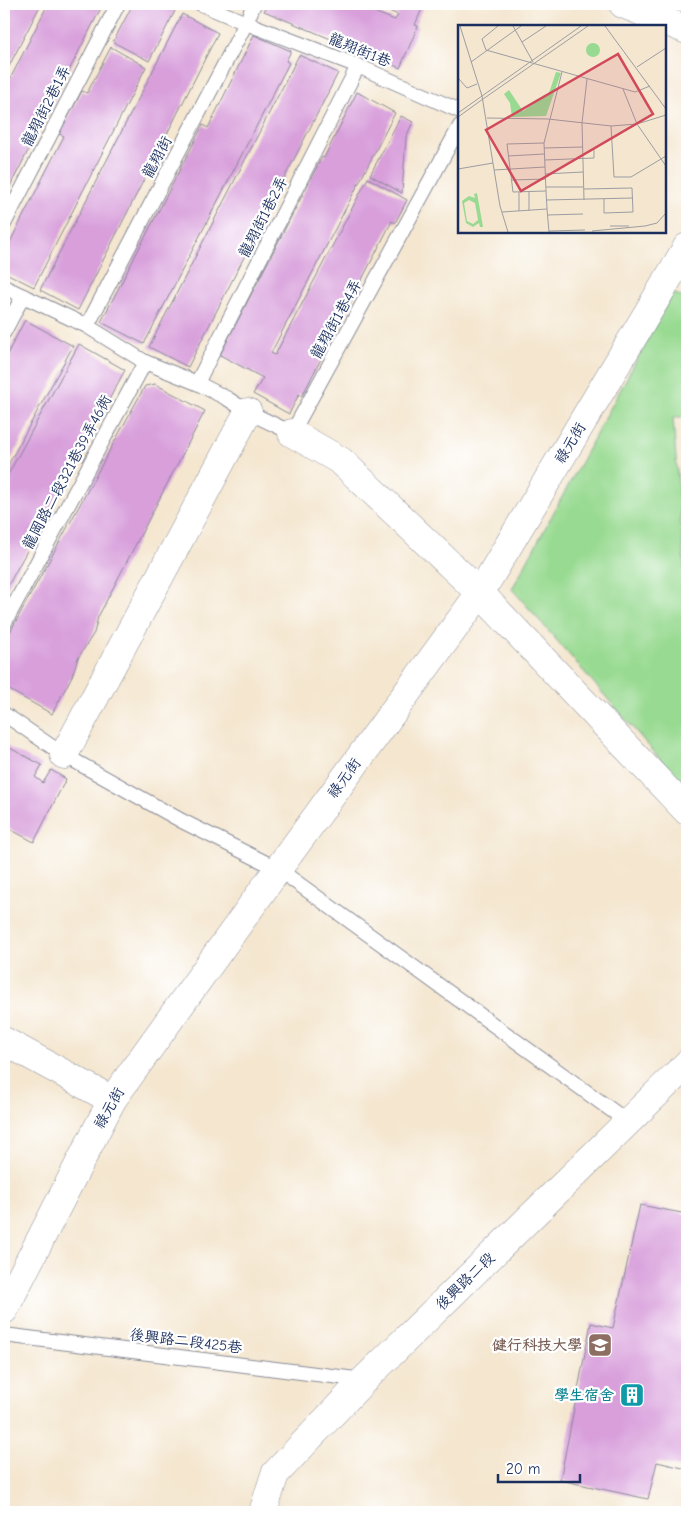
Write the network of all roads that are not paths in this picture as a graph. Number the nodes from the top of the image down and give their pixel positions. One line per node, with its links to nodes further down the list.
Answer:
1 (118, 4): 10 (lane, 龍翔街2巷1弄)
2 (201, 4): 5 (lane, 龍翔街1巷)
3 (254, 4): 5 (lane, 龍翔街)
4 (623, 4): 6 (street)
5 (246, 23): 7 (lane, 龍翔街1巷); 14 (lane, 龍翔街)
6 (687, 30)
7 (358, 66): 8 (lane, 龍翔街1巷); 17 (lane, 龍翔街1巷2弄)
8 (458, 110)
9 (458, 130): 19 (lane, 龍翔街1巷4弄)
10 (4, 224)
11 (687, 247): 20 (street, 祿元街)
12 (4, 287): 13 (lane)
13 (23, 296): 14 (lane); 15 (lane)
14 (87, 326): 16 (lane)
15 (4, 332)
16 (145, 362): 17 (lane); 21 (lane, 龍岡路二段321巷39弄46衖)
17 (197, 383): 18 (lane)
18 (248, 412): 19 (lane); 23 (street)
19 (292, 433): 20 (street)
20 (480, 593): 24 (street); 25 (street, 祿元街)
21 (4, 624)
22 (4, 714): 23 (lane)
23 (64, 755): 25 (lane)
24 (687, 811)
25 (278, 869): 28 (street, 祿元街); 29 (lane)
26 (4, 1042): 28 (street)
27 (687, 1064): 29 (street, 後興路二段)
28 (112, 1100): 30 (street, 祿元街)
29 (628, 1122): 32 (street, 後興路二段)
30 (4, 1310)
31 (4, 1335): 32 (lane, 後興路二段425巷)
32 (364, 1380): 33 (street, 後興路二段)
33 (263, 1512)

